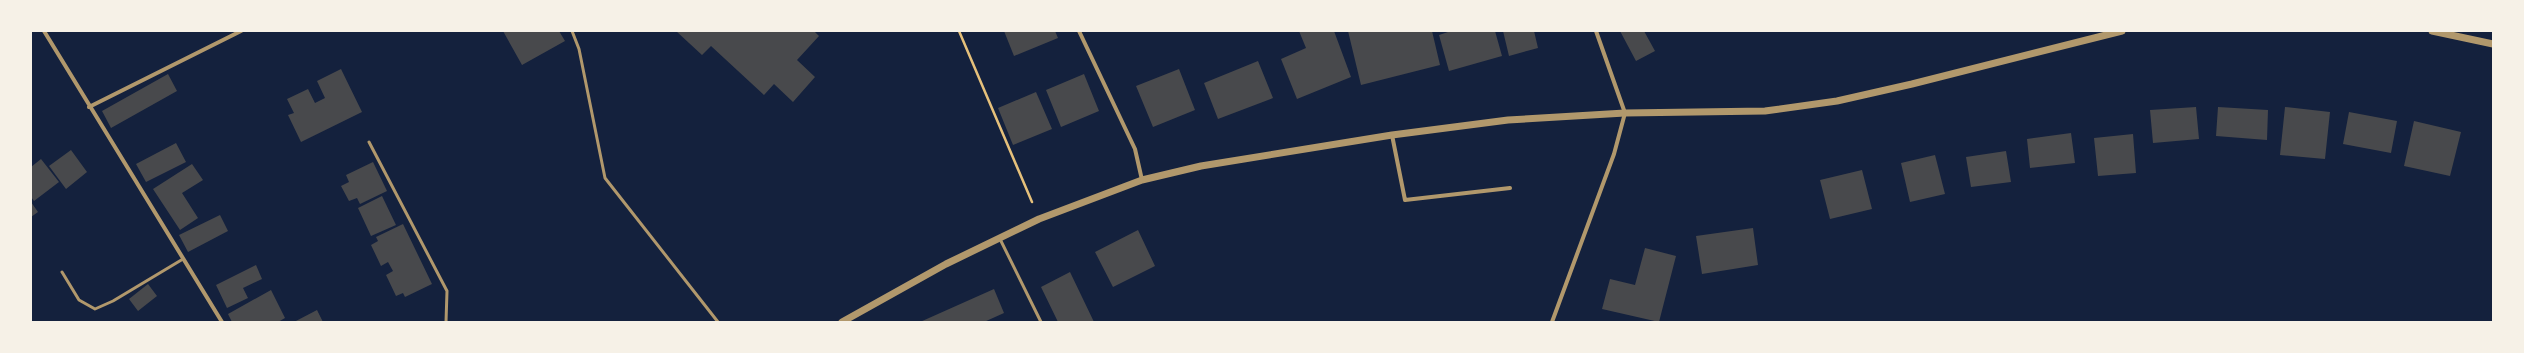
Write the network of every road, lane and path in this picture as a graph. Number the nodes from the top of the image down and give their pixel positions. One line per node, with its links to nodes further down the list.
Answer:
1 (44, 31): 10 (street)
2 (241, 31): 10 (street)
3 (572, 31): 22 (lane)
4 (959, 31): 16 (path)
5 (1079, 31): 14 (street)
6 (1596, 31): 11 (street)
7 (2122, 31): 11 (street)
8 (2432, 31): 9 (street)
9 (2493, 44)
10 (89, 107): 18 (street)
11 (1625, 113): 12 (street); 25 (street)
12 (1392, 135): 14 (street); 15 (street)
13 (369, 142): 21 (lane)
14 (1142, 180): 16 (street)
15 (1510, 188)
16 (1039, 218): 17 (street)
17 (999, 238): 23 (street); 24 (lane)
18 (183, 258): 19 (lane); 20 (street)
19 (62, 272)
20 (222, 322)
21 (446, 322)
22 (718, 322)
23 (842, 322)
24 (1041, 322)
25 (1552, 322)

